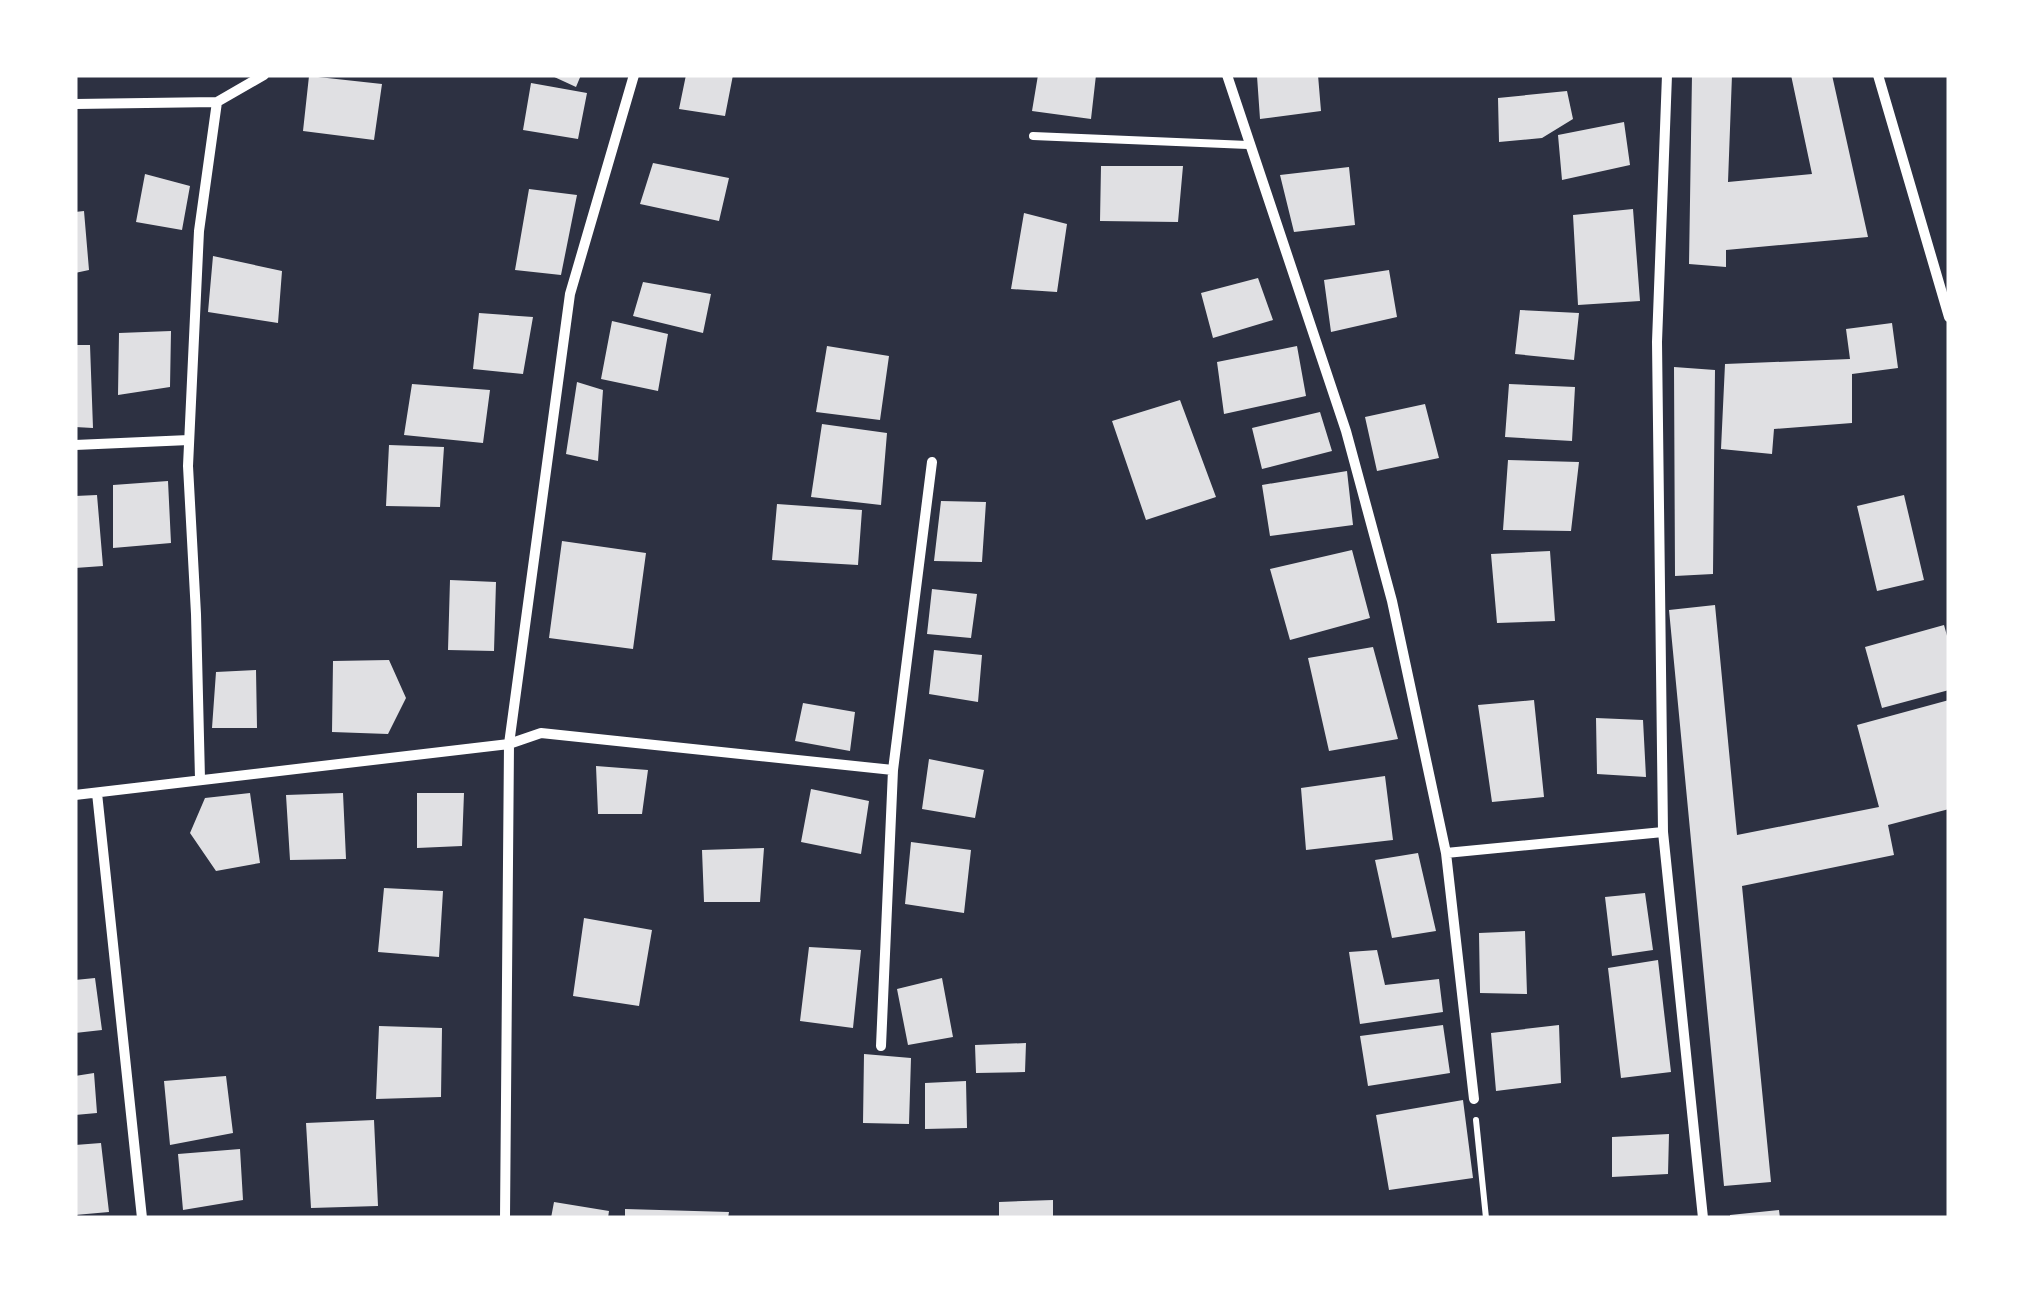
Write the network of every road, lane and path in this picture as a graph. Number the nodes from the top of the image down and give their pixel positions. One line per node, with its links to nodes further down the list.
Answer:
1 (264, 75): 6 (street)
2 (634, 75): 14 (street)
3 (1226, 75): 9 (street)
4 (1667, 75): 19 (street)
5 (1878, 75): 10 (street)
6 (216, 102): 7 (street); 11 (street)
7 (75, 104)
8 (1033, 136): 9 (lane)
9 (1248, 145): 20 (street)
10 (1949, 318)
11 (189, 440): 12 (street); 16 (street)
12 (75, 445)
13 (932, 462): 15 (street)
14 (508, 744): 15 (street); 16 (street); 24 (street)
15 (892, 770): 21 (street)
16 (200, 779): 17 (street)
17 (97, 794): 18 (street); 23 (street)
18 (75, 796)
19 (1663, 832): 20 (street); 26 (street)
20 (1446, 854): 22 (street)
21 (881, 1046)
22 (1474, 1098): 25 (path)
23 (142, 1218)
24 (505, 1218)
25 (1486, 1218)
26 (1703, 1218)

